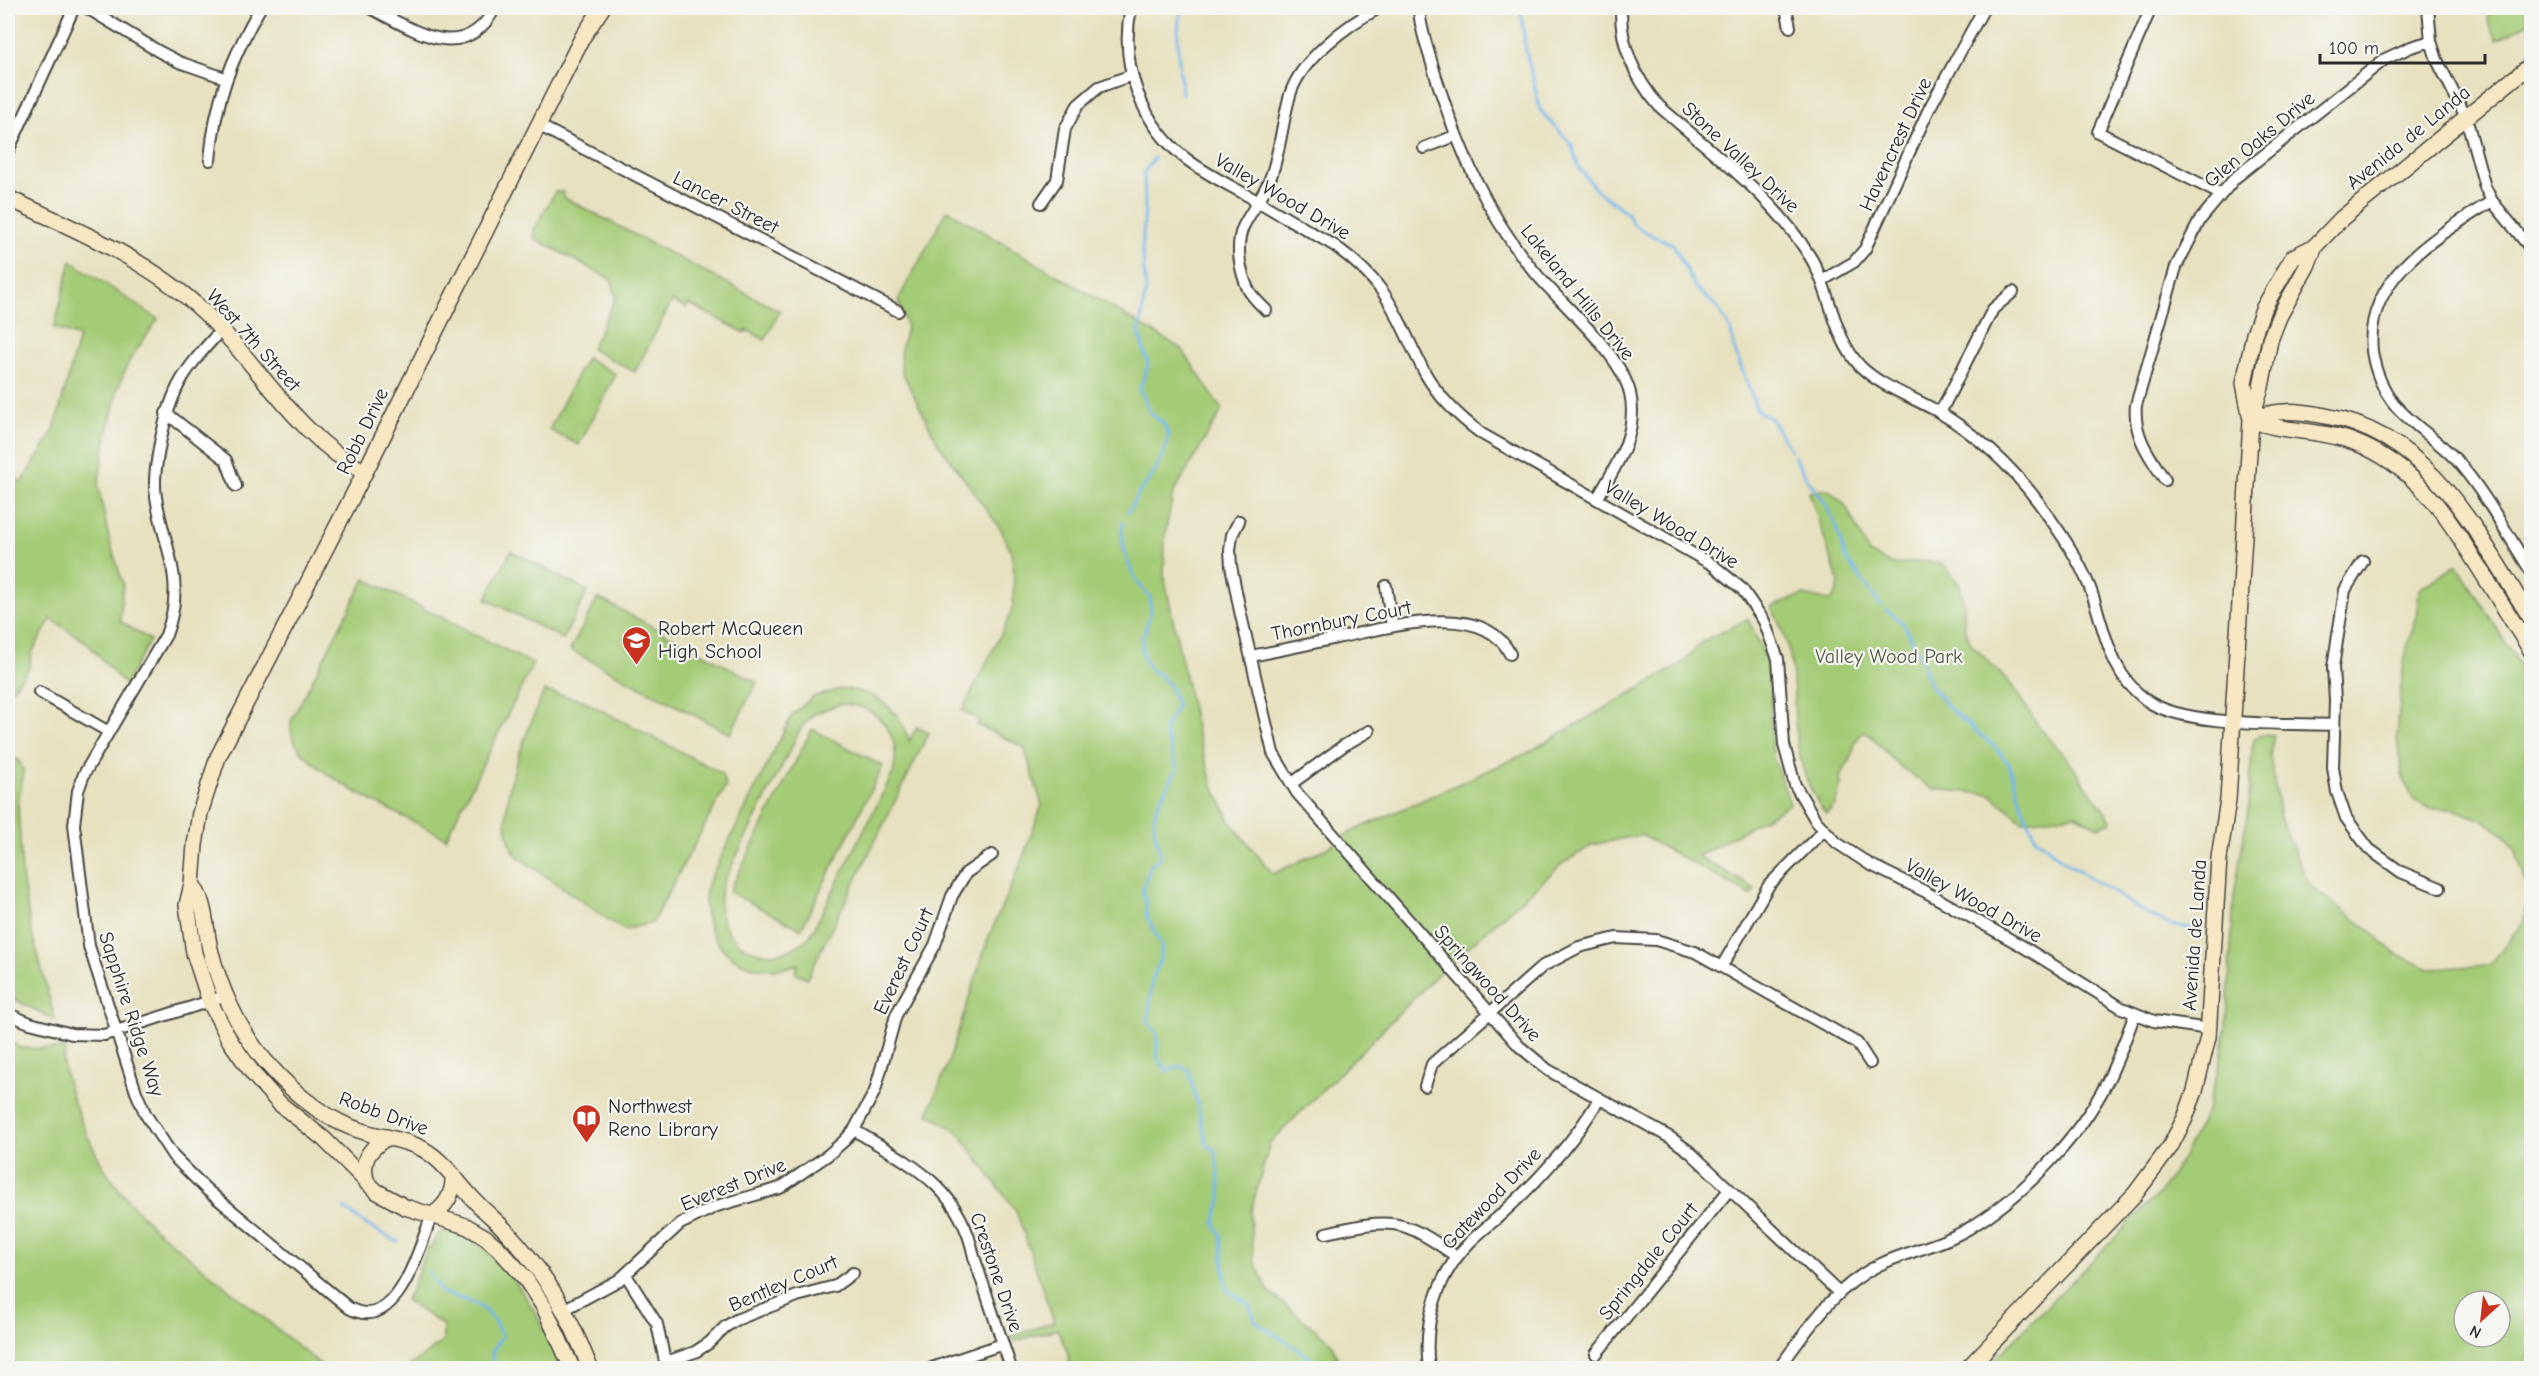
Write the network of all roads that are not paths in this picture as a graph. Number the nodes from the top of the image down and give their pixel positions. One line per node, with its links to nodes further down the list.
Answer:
1 (74, 8): 24 (street)
2 (87, 8): 19 (street)
3 (260, 8): 19 (street)
4 (370, 8): 14 (street)
5 (602, 8): 21 (street, Robb Drive)
6 (1131, 8): 18 (street, Valley Wood Drive)
7 (1379, 8): 28 (street)
8 (1419, 8): 22 (street, Lakeland Hills Drive)
9 (1621, 8): 32 (street, Stone Valley Drive)
10 (1786, 8): 15 (street)
11 (1984, 8): 32 (street, Havencrest Drive)
12 (2151, 8): 26 (street)
13 (2427, 8): 16 (street)
14 (494, 11)
15 (1790, 27)
16 (2432, 41): 20 (street); 26 (street, Glen Oaks Drive)
17 (2532, 64): 20 (street, Avenida de Landa)
18 (1132, 75): 28 (street, Valley Wood Drive); 30 (street)
19 (225, 78): 25 (street)
20 (2466, 117): 29 (street); 39 (street, Avenida de Landa)
21 (538, 125): 35 (street, Lancer Street); 40 (street, Robb Drive)
22 (1455, 136): 23 (street); 43 (street, Lakeland Hills Drive)
23 (1424, 148)
24 (8, 151)
25 (210, 160)
26 (2220, 194): 41 (street, Glen Oaks Drive)
27 (8, 198): 36 (street, West 7th Street)
28 (1258, 201): 34 (street); 43 (street, Valley Wood Drive)
29 (2492, 201): 31 (street); 46 (street)
30 (1041, 203)
31 (2532, 250)
32 (1823, 280): 38 (street, Stone Valley Drive)
33 (2013, 292): 38 (street)
34 (1266, 310)
35 (898, 311)
36 (222, 329): 37 (street, Sapphire Ridge Way); 40 (street, West 7th Street)
37 (166, 413): 42 (street); 57 (street, Sapphire Ridge Way)
38 (1940, 413): 54 (street, Stone Valley Drive)
39 (2251, 420): 48 (street); 50 (street); 54 (street, Avenida de Landa)
40 (365, 472): 62 (street, Robb Drive)
41 (2165, 480)
42 (236, 486)
43 (1597, 500): 60 (street, Valley Wood Drive)
44 (1239, 521): 52 (street)
45 (2362, 561): 55 (street)
46 (2532, 573)
47 (1386, 586): 49 (street)
48 (2532, 620)
49 (1392, 626): 51 (street, Thornbury Court); 52 (street, Thornbury Court)
50 (2532, 652)
51 (1510, 654)
52 (1251, 656): 58 (street, Thornbury Court)
53 (39, 692): 57 (street)
54 (2232, 720): 55 (street, Stone Valley Drive); 70 (street, Avenida de Landa)
55 (2334, 725): 63 (street)
56 (1370, 731): 59 (street)
57 (109, 732): 71 (street, Sapphire Ridge Way)
58 (1269, 739): 59 (street, Springwood Drive)
59 (1291, 784): 67 (street, Springwood Drive)
60 (1824, 830): 64 (street); 69 (street, Valley Wood Drive)
61 (992, 855): 75 (street, Everest Court)
62 (192, 884): 65 (street, Robb Drive); 66 (street, Robb Drive)
63 (2440, 888)
64 (1722, 966): 67 (street); 72 (street)
65 (226, 996): 66 (street); 76 (street, Robb Drive)
66 (210, 1002): 71 (street); 78 (street, Robb Drive)
67 (1489, 1013): 73 (street); 74 (street, Springwood Drive)
68 (8, 1014): 71 (street)
69 (2135, 1014): 70 (street, Valley Wood Drive); 85 (street)
70 (2209, 1029): 96 (street, Avenida de Landa)
71 (117, 1032): 80 (street, Sapphire Ridge Way)
72 (1870, 1063)
73 (1425, 1086)
74 (1599, 1099): 79 (street, Springwood Drive); 82 (street, Gatewood Drive)
75 (854, 1130): 84 (street, Everest Drive); 87 (street, Crestone Drive)
76 (387, 1137): 77 (street, Robb Drive); 78 (street)
77 (453, 1176): 80 (street); 86 (street, Robb Drive)
78 (367, 1183): 80 (street, Robb Drive)
79 (1729, 1190): 85 (street, Springwood Drive); 88 (street, Springdale Court)
80 (432, 1215): 90 (street, Robb Drive)
81 (1326, 1233): 82 (street)
82 (1457, 1257): 94 (street, Gatewood Drive)
83 (853, 1273): 89 (street, Bentley Court)
84 (626, 1275): 86 (street, Everest Drive); 89 (street)
85 (1839, 1293): 95 (street)
86 (565, 1309): 91 (street, Robb Drive)
87 (1003, 1344): 92 (street); 93 (street, Crestone Drive)
88 (1596, 1354)
89 (666, 1365)
90 (572, 1368)
91 (590, 1368)
92 (932, 1368)
93 (1011, 1368)
94 (1428, 1368)
95 (1779, 1368)
96 (1968, 1368)

